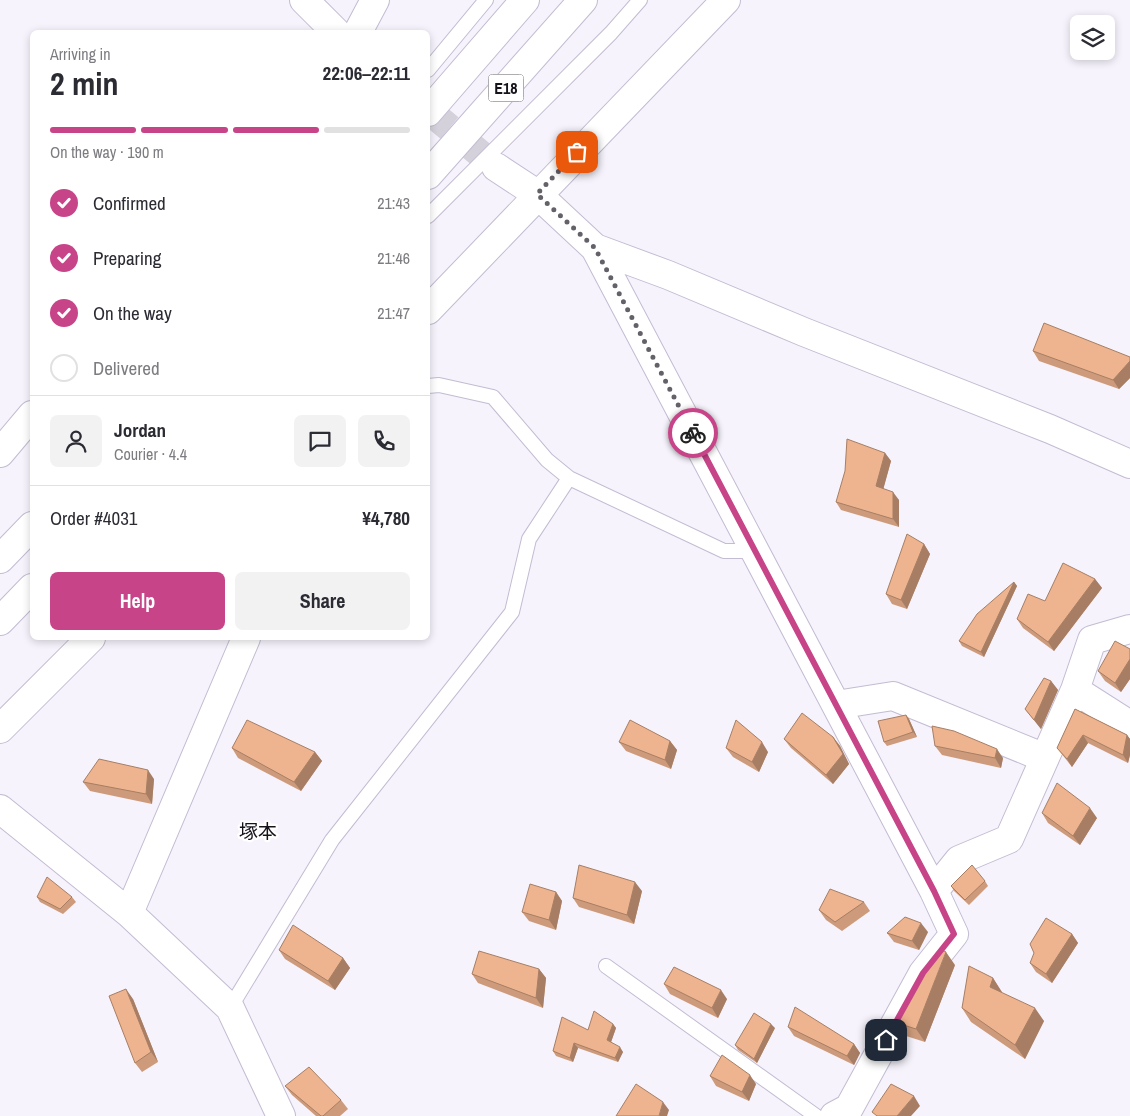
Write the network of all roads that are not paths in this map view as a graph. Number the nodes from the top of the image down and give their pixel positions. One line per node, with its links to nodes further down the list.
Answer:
1 (304, 0): 8 (main road)
2 (375, 0): 9 (main road)
3 (486, 0): 10 (lane)
4 (525, 0): 11 (main road, E18)
5 (583, 0): 13 (main road, E18)
6 (640, 0): 15 (lane)
7 (726, 0): 14 (main road)
8 (334, 30)
9 (359, 30)
10 (430, 68)
11 (430, 110)
12 (496, 167): 14 (main road)
13 (430, 173)
14 (537, 194): 16 (main road); 17 (main road)
15 (430, 214)
16 (595, 248): 21 (main road); 24 (main road)
17 (430, 308)
18 (430, 386): 22 (lane)
19 (30, 418): 20 (main road)
20 (0, 453)
21 (1130, 464)
22 (569, 478): 24 (lane); 40 (lane)
23 (30, 528): 25 (main road)
24 (755, 551): 32 (main road)
25 (0, 559)
26 (30, 590): 27 (main road)
27 (0, 620)
28 (1130, 629): 31 (main road)
29 (88, 640): 34 (main road)
30 (245, 640): 38 (main road)
31 (1075, 690): 33 (main road); 35 (main road)
32 (836, 705): 35 (main road); 37 (main road)
33 (1130, 725)
34 (0, 729)
35 (1045, 758): 37 (main road)
36 (0, 809): 38 (main road)
37 (934, 891): 43 (main road)
38 (129, 913): 40 (main road)
39 (606, 966): 42 (lane)
40 (230, 1008): 41 (main road)
41 (281, 1116)
42 (816, 1116)
43 (834, 1116)

